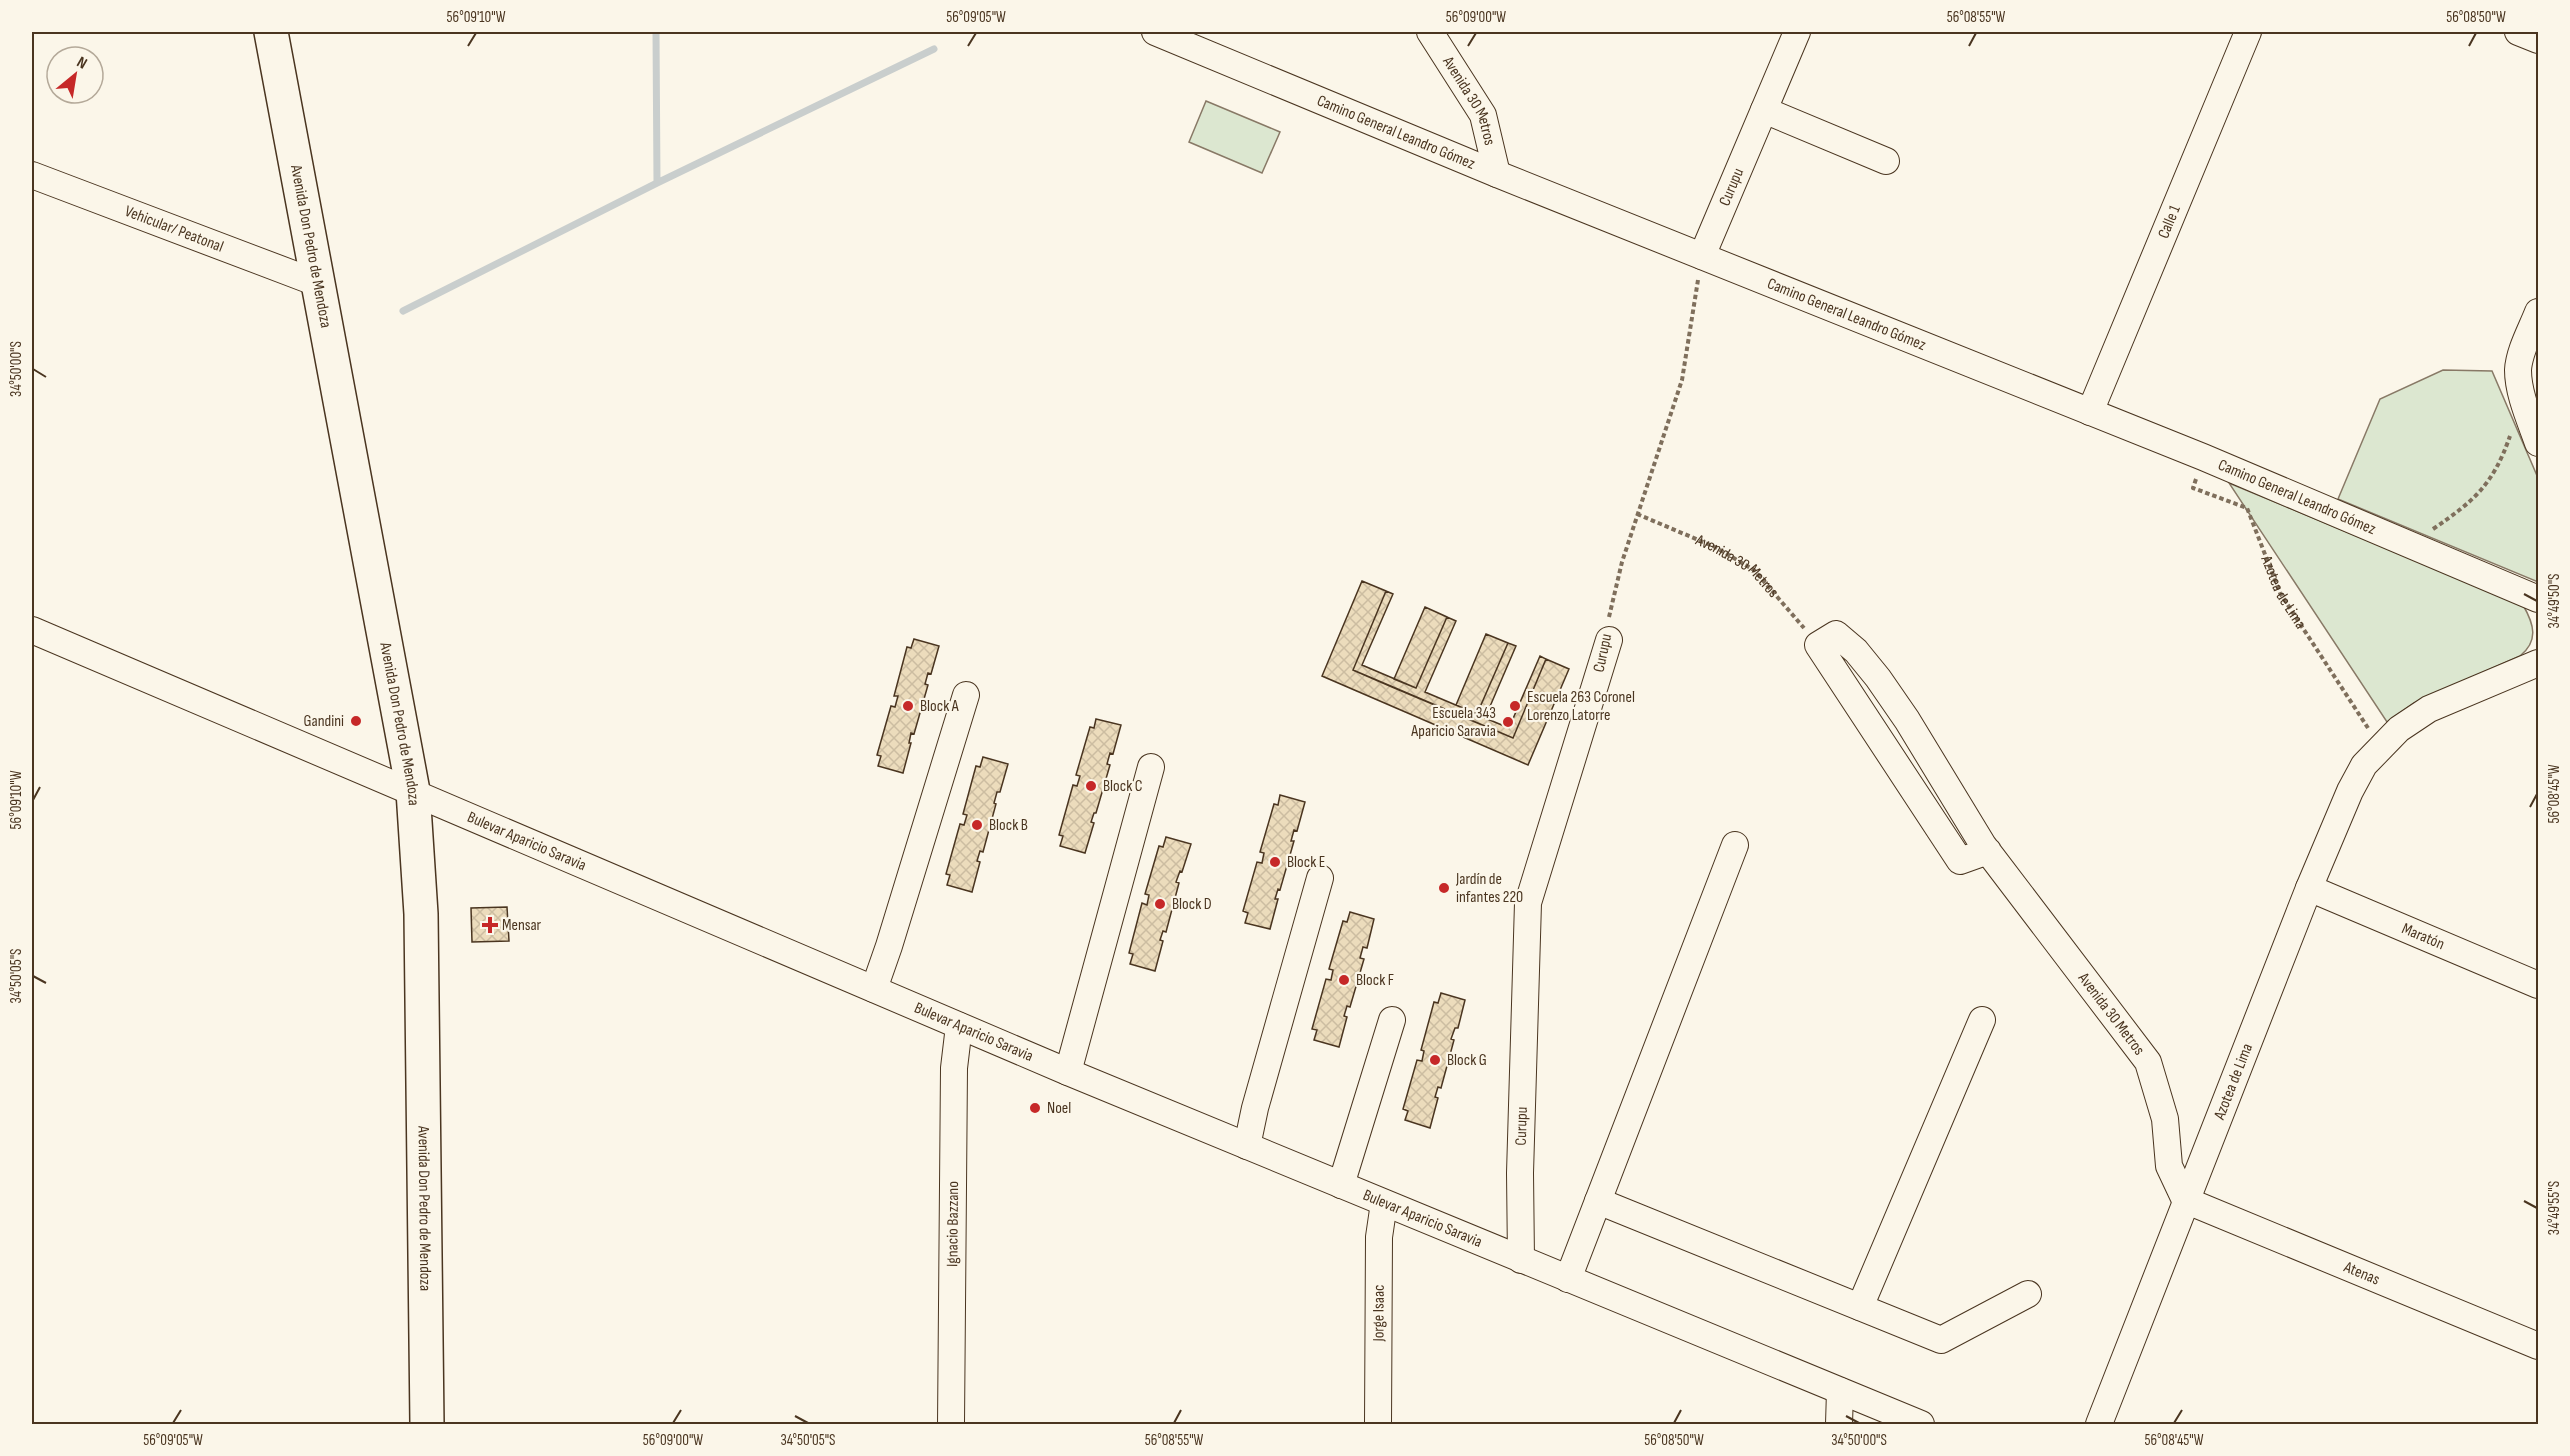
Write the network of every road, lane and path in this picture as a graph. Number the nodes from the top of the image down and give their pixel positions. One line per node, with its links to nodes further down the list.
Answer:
1 (271, 32): 13 (main road, Avenida Don Pedro de Mendoza)
2 (1155, 32): 10 (street, Camino General Leandro Gómez)
3 (1430, 32): 10 (street, Avenida 30 Metros)
4 (1797, 32): 8 (street, Curupu)
5 (2248, 32): 15 (street, Calle 1)
6 (2518, 32): 7 (street)
7 (2538, 40)
8 (1764, 110): 9 (street); 12 (street, Curupu)
9 (1886, 160)
10 (1497, 174): 12 (street, Camino General Leandro Gómez)
11 (32, 175): 13 (street, Vehicular/ Peatonal)
12 (1702, 256): 15 (street, Camino General Leandro Gómez); 19 (path, Curupu)
13 (317, 283): 29 (main road, Avenida Don Pedro de Mendoza)
14 (2538, 312): 17 (street)
15 (2090, 412): 18 (street, Camino General Leandro Gómez)
16 (2512, 432): 20 (path)
17 (2538, 443)
18 (2203, 458): 20 (street, Camino General Leandro Gómez); 27 (path, Azotea de Lima)
19 (1637, 514): 23 (path, Curupu); 24 (path, Avenida 30 Metros)
20 (2409, 543): 21 (street, Camino General Leandro Gómez)
21 (2538, 599)
22 (32, 630): 29 (street, Bulevar Aparicio Saravia)
23 (1609, 640): 45 (street, Curupu)
24 (1818, 645): 31 (street, Avenida 30 Metros); 31 (street)
25 (2538, 663): 27 (street, Azotea de Lima)
26 (966, 695): 35 (street)
27 (2380, 746): 33 (street, Azotea de Lima)
28 (1151, 767): 39 (street)
29 (413, 791): 35 (street, Bulevar Aparicio Saravia); 51 (main road, Avenida Don Pedro de Mendoza)
30 (1735, 845): 43 (street)
31 (1988, 851): 42 (street, Avenida 30 Metros)
32 (1320, 878): 40 (street)
33 (2309, 888): 34 (street, Maratón); 42 (street, Azotea de Lima)
34 (2538, 985)
35 (874, 989): 38 (street, Bulevar Aparicio Saravia)
36 (1392, 1020): 41 (street)
37 (1982, 1020): 48 (street)
38 (959, 1026): 39 (street, Bulevar Aparicio Saravia); 52 (street, Ignacio Bazzano)
39 (1068, 1072): 40 (street, Bulevar Aparicio Saravia)
40 (1247, 1146): 41 (street, Bulevar Aparicio Saravia)
41 (1341, 1185): 44 (street, Bulevar Aparicio Saravia)
42 (2185, 1200): 49 (street, Atenas); 56 (street, Azotea de Lima)
43 (1598, 1201): 46 (street); 48 (street)
44 (1384, 1203): 45 (street, Bulevar Aparicio Saravia); 53 (street, Jorge Isaac)
45 (1521, 1260): 46 (street, Bulevar Aparicio Saravia)
46 (1568, 1279): 50 (street, Bulevar Aparicio Saravia)
47 (2028, 1294): 48 (street)
48 (1860, 1307)
49 (2538, 1346)
50 (1840, 1390): 54 (street); 55 (street, Bulevar Aparicio Saravia)
51 (427, 1425)
52 (951, 1425)
53 (1378, 1425)
54 (1839, 1425)
55 (1921, 1425)
56 (2099, 1425)

